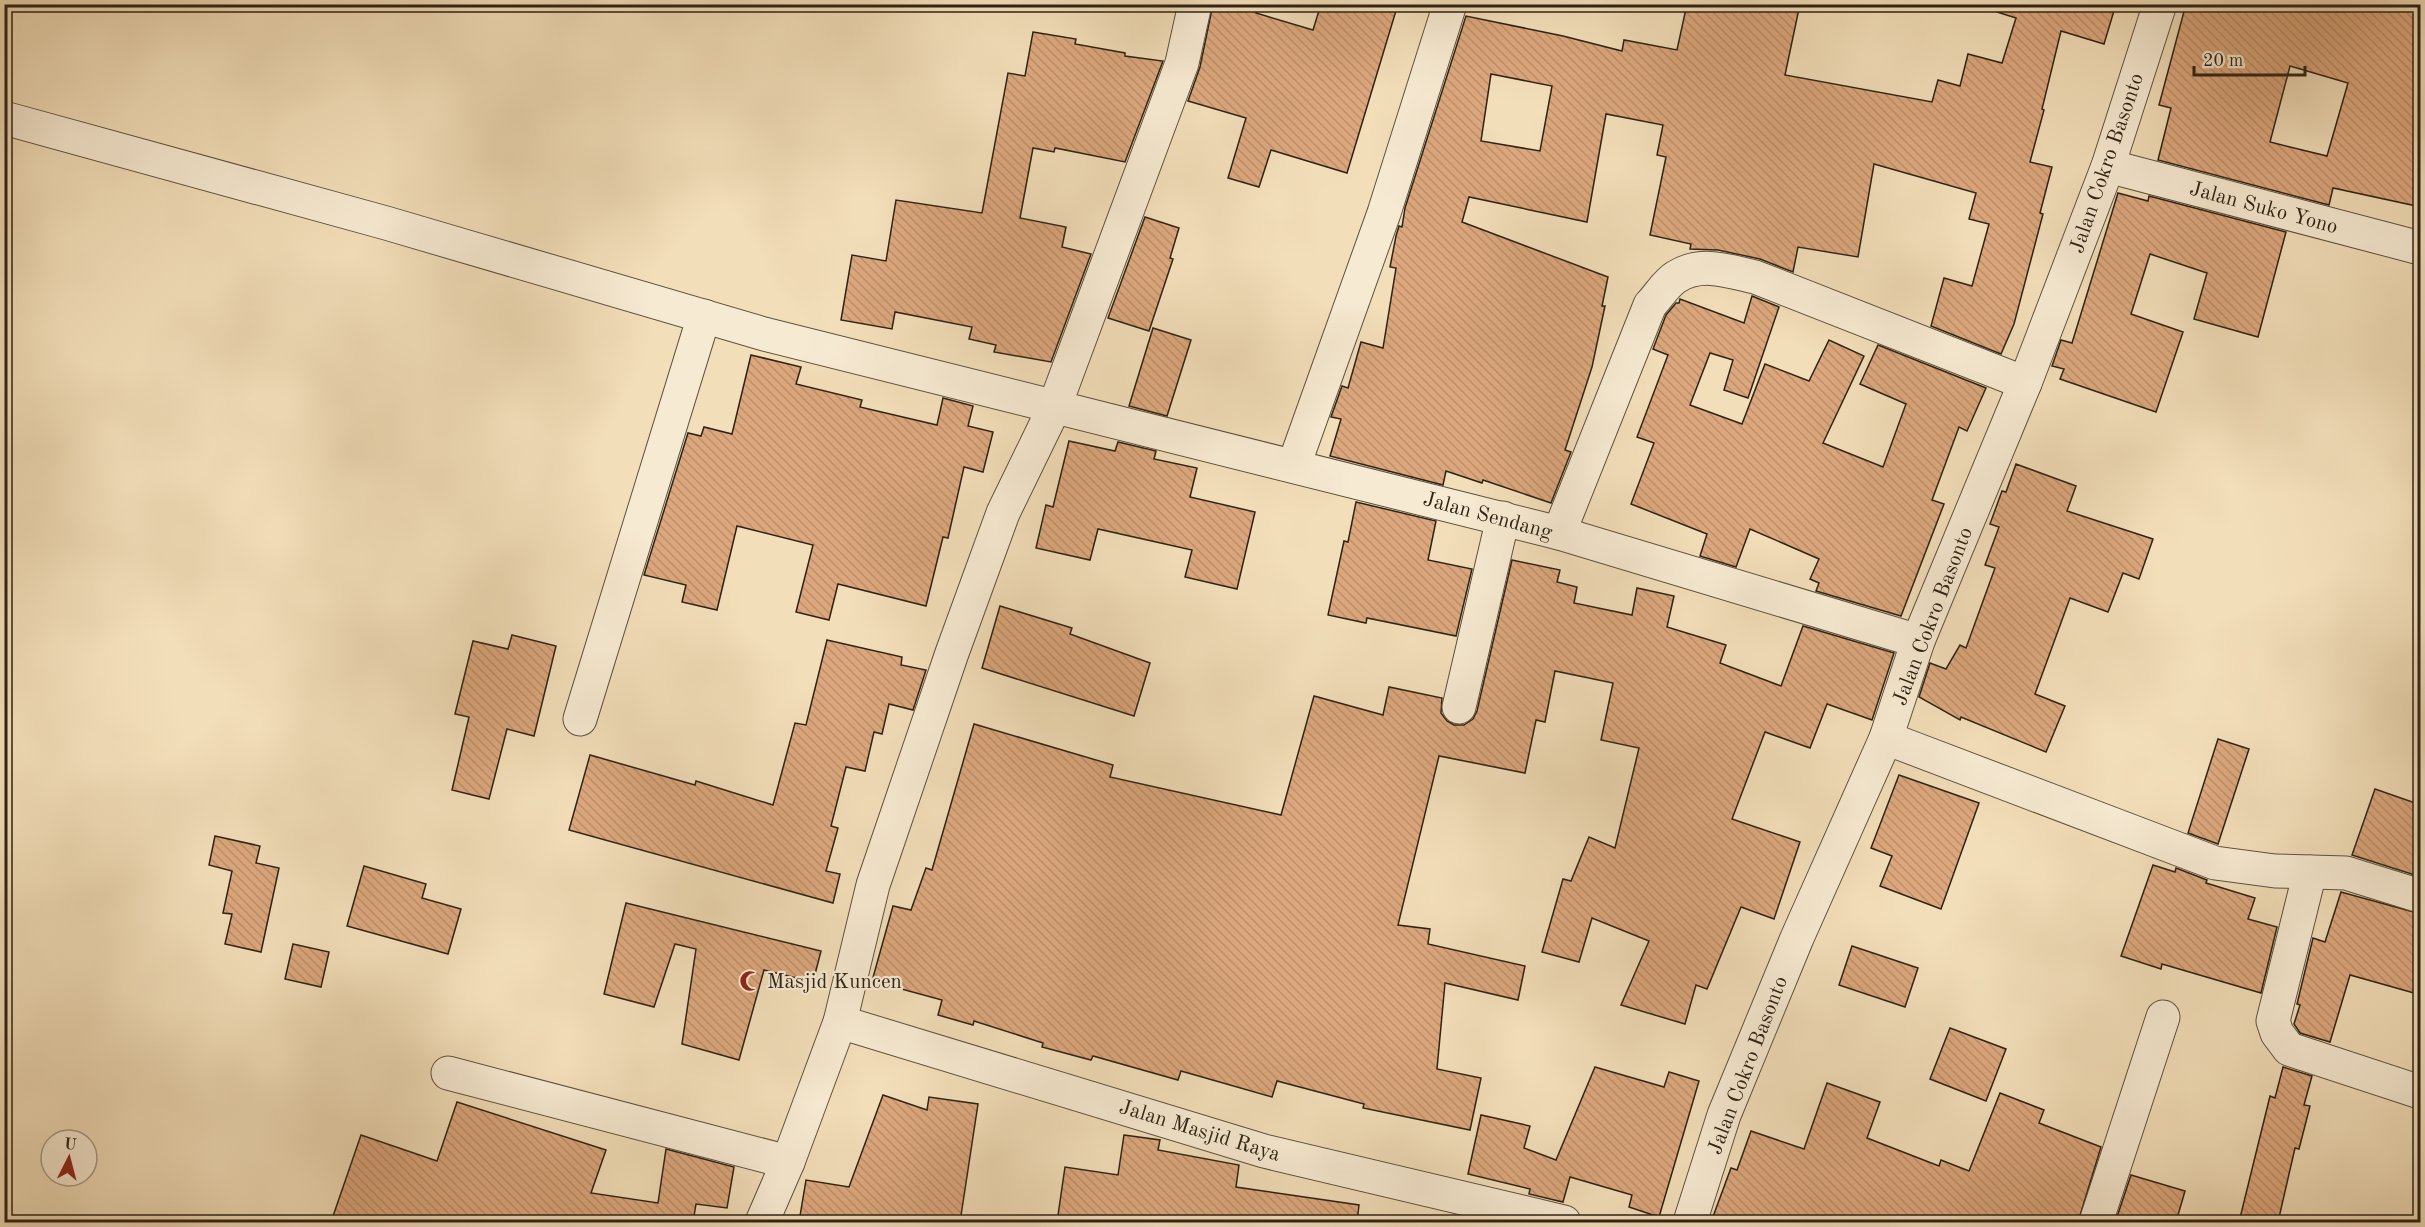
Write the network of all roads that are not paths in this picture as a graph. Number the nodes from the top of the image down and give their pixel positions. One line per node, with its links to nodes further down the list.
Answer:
1 (1195, 4): 9 (street)
2 (1450, 4): 10 (street)
3 (2160, 4): 5 (street, Jalan Cokro Basonto)
4 (4, 118): 7 (street, Jalan Sendang)
5 (2108, 166): 6 (street, Jalan Suko Yono); 8 (street, Jalan Cokro Basonto)
6 (2421, 248)
7 (704, 316): 9 (street, Jalan Sendang); 15 (street)
8 (2025, 383): 12 (street); 13 (street, Jalan Cokro Basonto)
9 (1054, 408): 10 (street, Jalan Sendang); 20 (street)
10 (1294, 465): 11 (street, Jalan Sendang)
11 (1503, 518): 12 (street, Jalan Sendang); 14 (street)
12 (1559, 533): 13 (street, Jalan Sendang)
13 (1918, 641): 16 (street, Jalan Cokro Basonto)
14 (1459, 707)
15 (580, 719)
16 (1886, 738): 17 (street); 26 (street, Jalan Cokro Basonto)
17 (2310, 872): 18 (street); 22 (street)
18 (2421, 896)
19 (2163, 1017): 27 (street)
20 (840, 1022): 23 (street); 25 (street, Jalan Masjid Raya)
21 (448, 1073): 23 (street)
22 (2421, 1092)
23 (788, 1162): 24 (street)
24 (762, 1222)
25 (1564, 1222)
26 (1690, 1222)
27 (2096, 1222)

